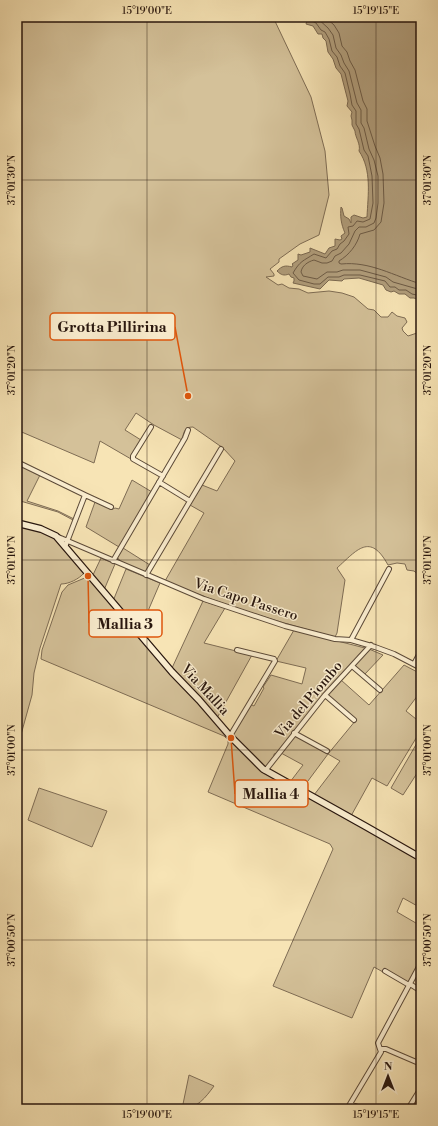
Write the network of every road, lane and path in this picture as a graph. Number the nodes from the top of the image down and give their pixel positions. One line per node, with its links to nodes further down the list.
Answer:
1 (151, 427): 5 (street)
2 (188, 430): 5 (street)
3 (221, 449): 8 (street)
4 (17, 462): 7 (street)
5 (163, 476): 6 (street)
6 (159, 482): 8 (street); 14 (street)
7 (85, 495): 9 (street); 12 (street)
8 (190, 501): 16 (street)
9 (111, 507)
10 (17, 523): 11 (street, Via Mallia)
11 (56, 536): 12 (street, Via Capo Passero); 13 (street, Via Mallia)
12 (68, 540): 13 (street); 14 (street, Via Capo Passero)
13 (65, 547): 28 (street, Via Mallia)
14 (113, 561): 16 (street, Via Capo Passero)
15 (389, 568): 17 (street)
16 (146, 575): 17 (street, Via Capo Passero)
17 (351, 640): 18 (street, Via Capo Passero)
18 (371, 645): 21 (street, Via Capo Passero); 22 (street, Via del Piombo)
19 (237, 650): 28 (street)
20 (421, 651): 21 (street)
21 (414, 664): 23 (street, Via Capo Passero)
22 (352, 666): 24 (street); 25 (street, Via del Piombo)
23 (421, 668)
24 (380, 690)
25 (325, 695): 26 (street); 27 (street, Via del Piombo)
26 (354, 720)
27 (294, 733): 29 (street); 30 (street, Via del Piombo)
28 (230, 736): 30 (street, Via Mallia)
29 (327, 751)
30 (265, 770): 31 (street, Via Mallia)
31 (421, 858)
32 (421, 963): 34 (street)
33 (385, 971): 34 (street)
34 (409, 984): 35 (street); 36 (street)
35 (421, 990)
36 (381, 1049): 37 (street); 39 (street)
37 (421, 1064)
38 (421, 1088): 42 (street)
39 (350, 1104): 40 (street); 41 (street)
40 (347, 1109)
41 (363, 1109)
42 (408, 1109)

